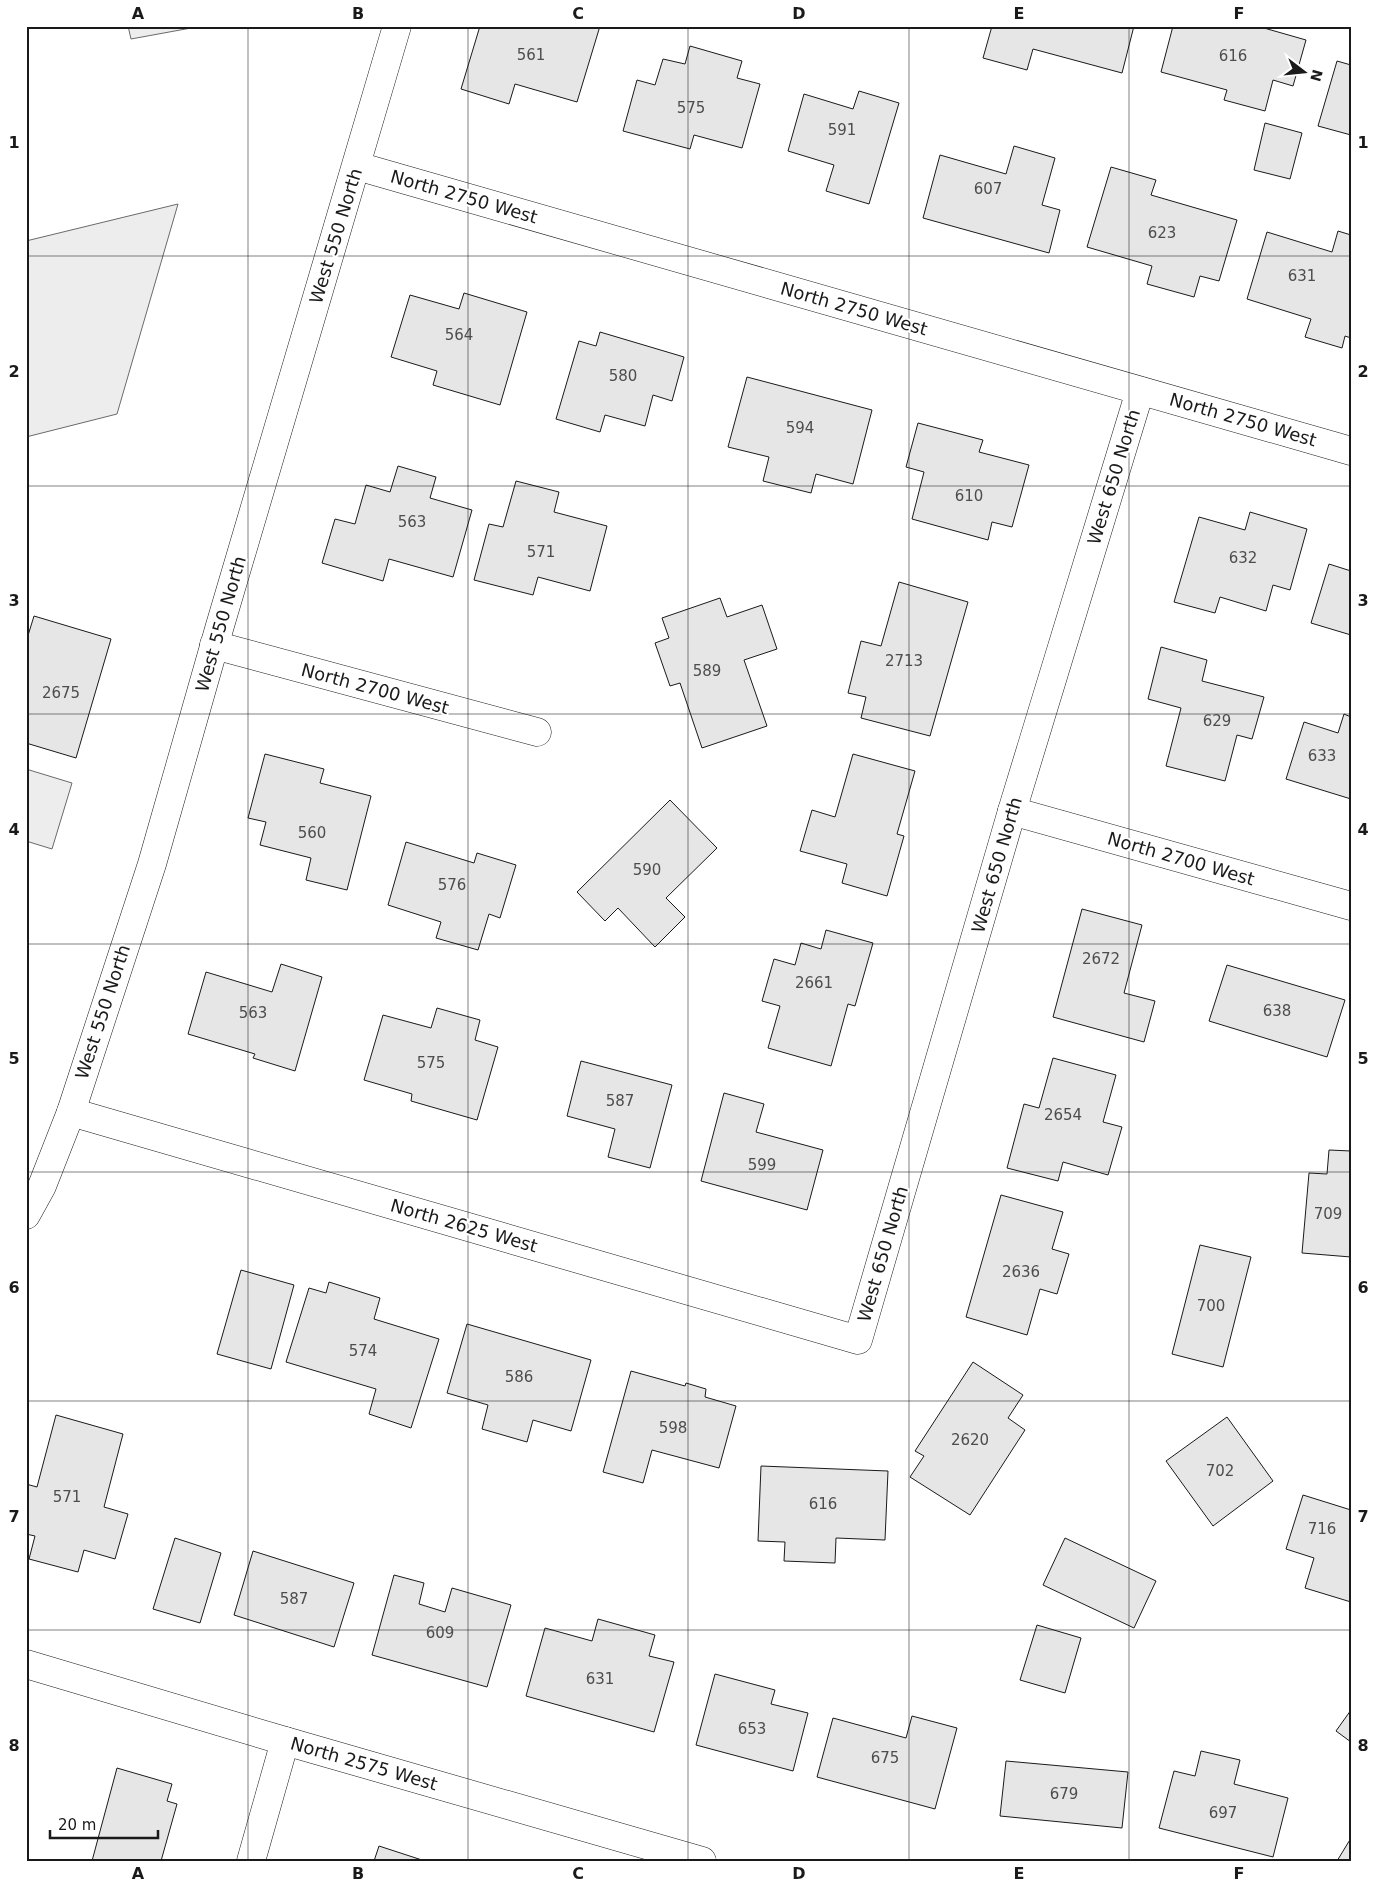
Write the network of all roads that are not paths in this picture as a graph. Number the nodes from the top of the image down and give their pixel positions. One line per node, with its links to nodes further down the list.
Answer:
1 (398, 26): 2 (street, West 550 North)
2 (357, 166): 3 (street, North 2750 West); 5 (street, West 550 North)
3 (1140, 391): 4 (street, North 2750 West); 7 (street, West 650 North)
4 (1351, 452)
5 (214, 645): 6 (street, North 2700 West); 9 (street, West 550 North)
6 (537, 732)
7 (1012, 811): 8 (street, North 2700 West); 11 (street, West 650 North)
8 (1351, 906)
9 (71, 1112): 10 (street, West 550 North); 11 (street, North 2625 West)
10 (26, 1215)
11 (858, 1340)
12 (26, 1664): 13 (street, North 2575 West)
13 (285, 1741): 14 (street); 15 (street, North 2575 West)
14 (250, 1861)
15 (702, 1861)

